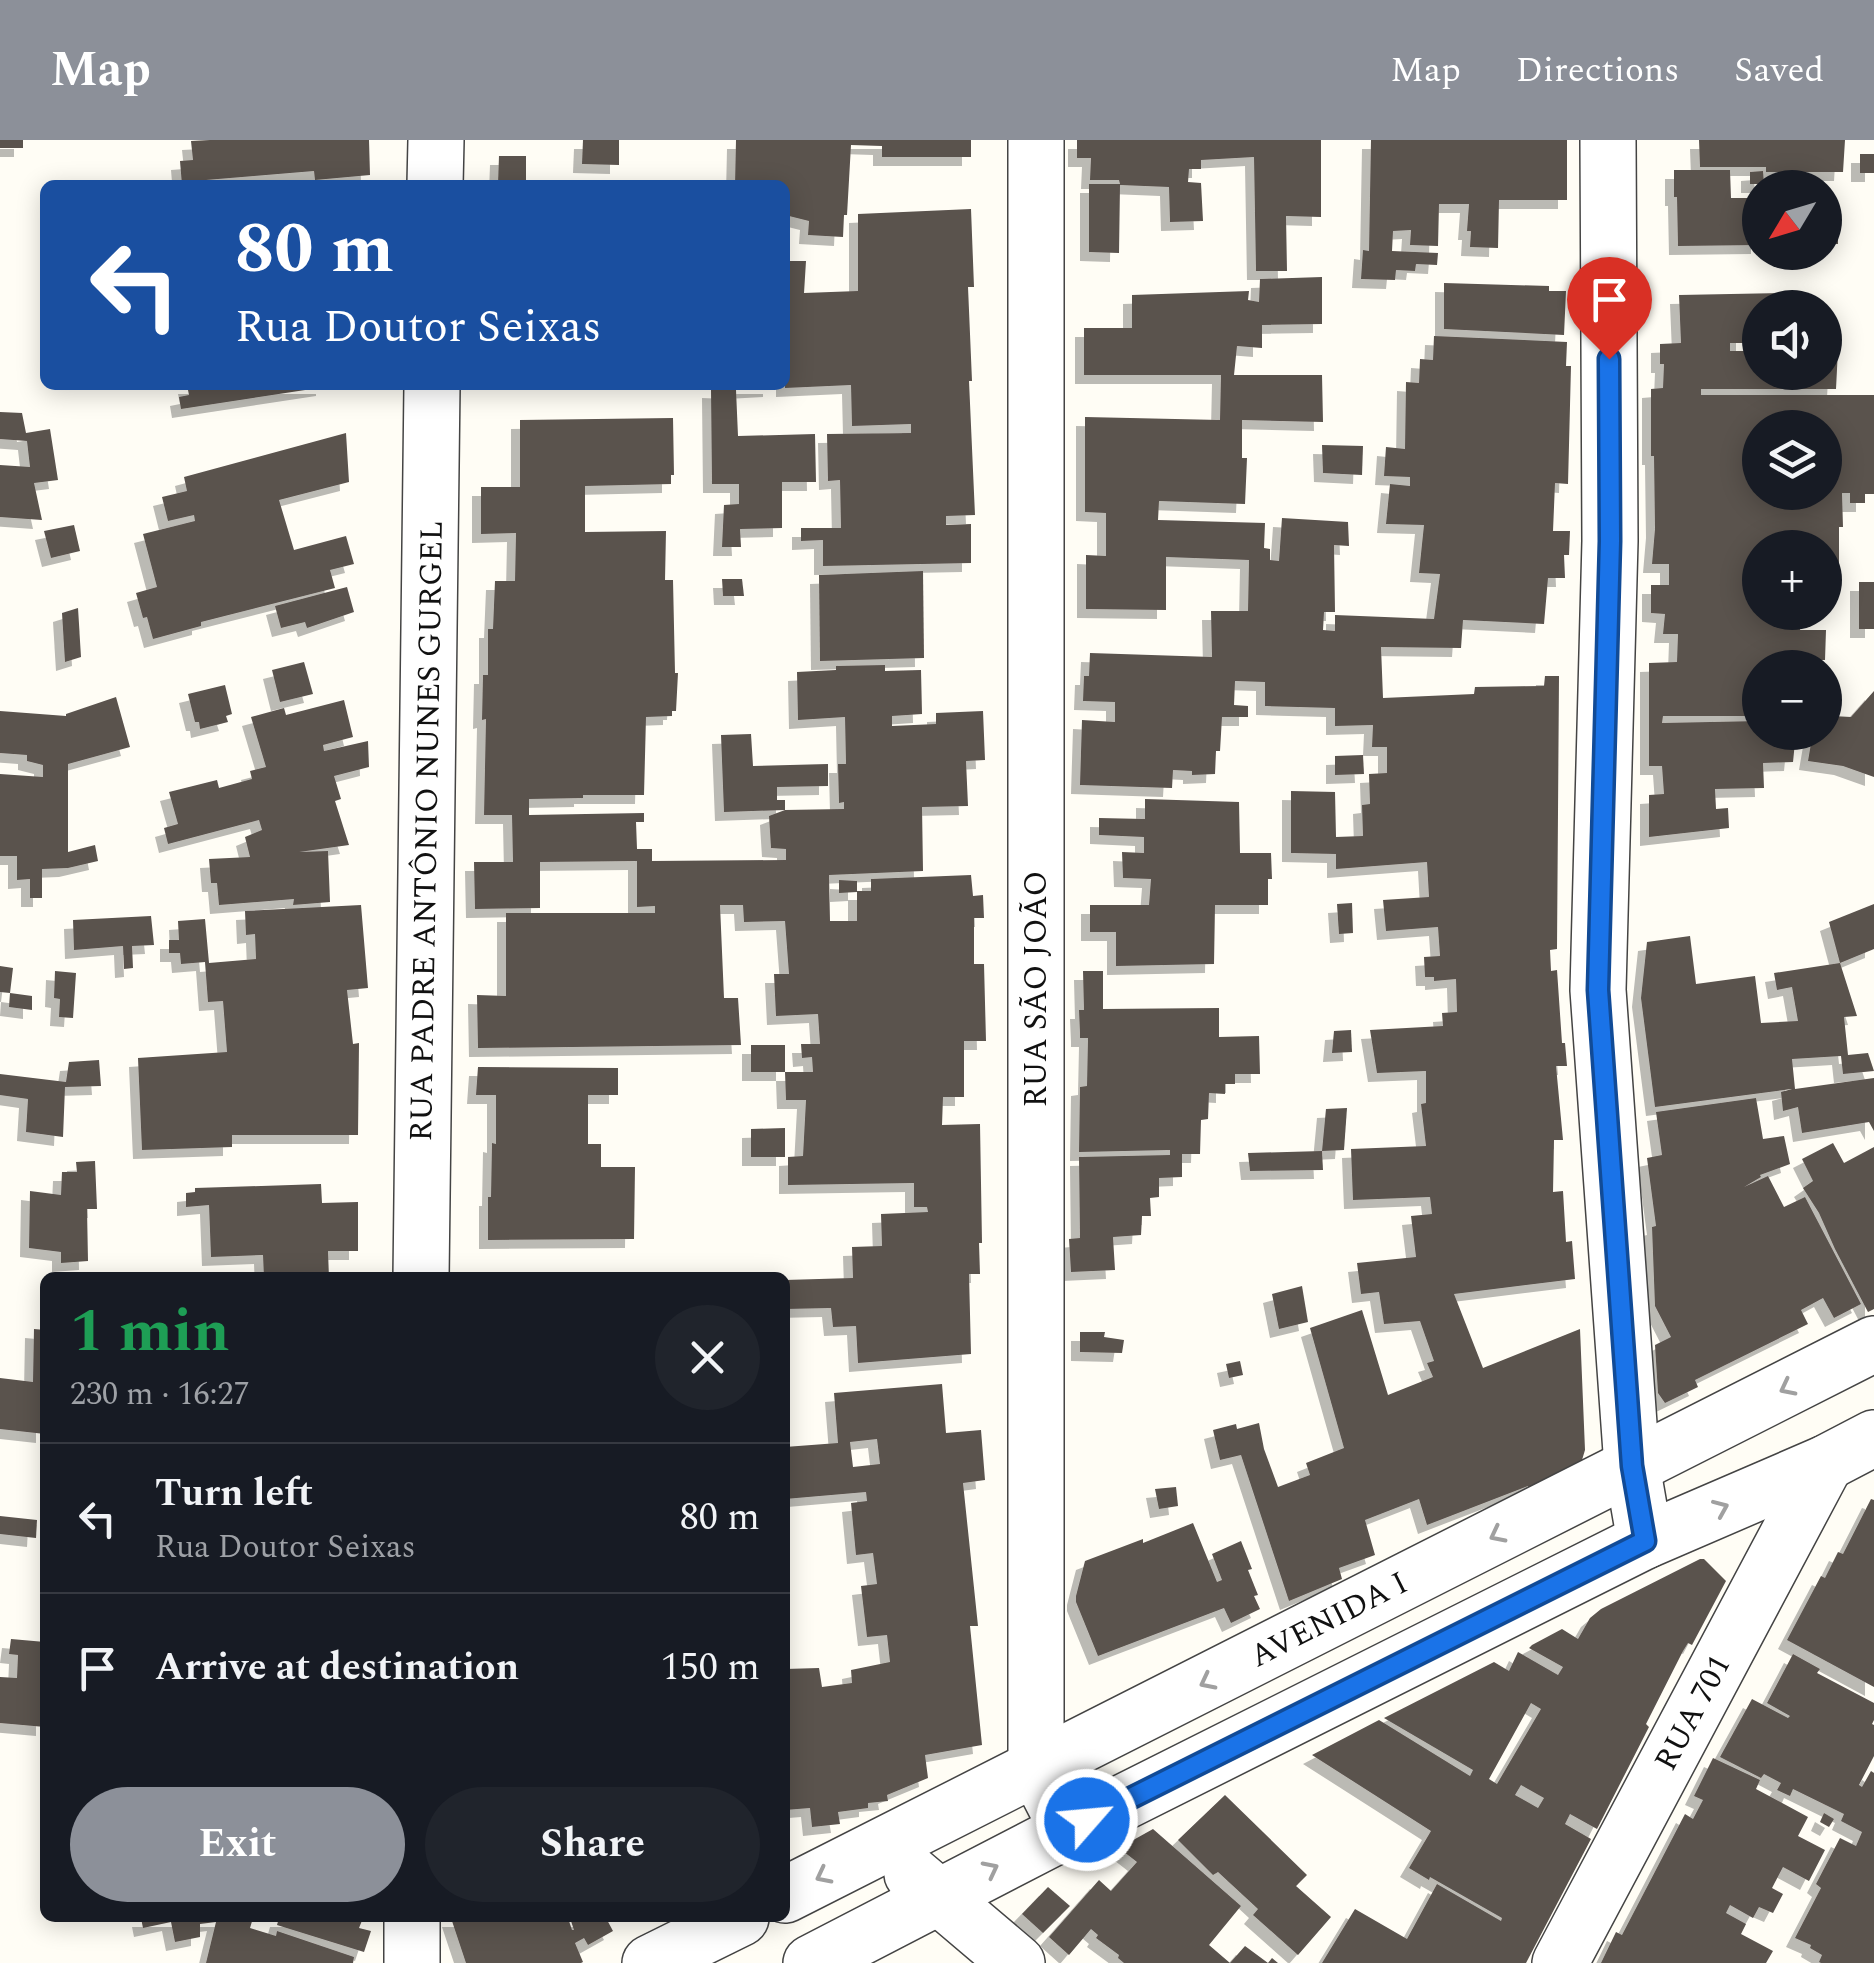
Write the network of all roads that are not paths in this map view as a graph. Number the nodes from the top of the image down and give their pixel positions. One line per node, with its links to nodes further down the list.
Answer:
1 (436, 140): 4 (street)
2 (1036, 140): 12 (street, RUA SÃO JOÃO)
3 (1608, 140): 10 (street)
4 (435, 180)
5 (432, 390): 6 (street, RUA PADRE ANTÔNIO NUNES GURGEL)
6 (421, 1272)
7 (1874, 1344): 10 (street, AVENIDA I, one-way to 10)
8 (1874, 1438): 9 (street)
9 (1826, 1463): 11 (street, one-way to 9); 24 (street, RUA 701)
10 (1632, 1466): 11 (street); 12 (street, AVENIDA I, one-way to 12)
11 (1645, 1541): 13 (street)
12 (1036, 1768): 13 (street, RUA SÃO JOÃO); 14 (street, AVENIDA I)
13 (1068, 1830): 16 (street, one-way to 13)
14 (881, 1847): 15 (street, AVENIDA I, one-way to 15); 16 (street)
15 (790, 1892)
16 (938, 1896): 20 (street); 23 (street)
17 (412, 1922): 21 (street)
18 (733, 1922): 22 (street)
19 (776, 1922): 20 (street)
20 (816, 1962)
21 (412, 1963)
22 (650, 1963)
23 (1016, 1963)
24 (1560, 1963)

